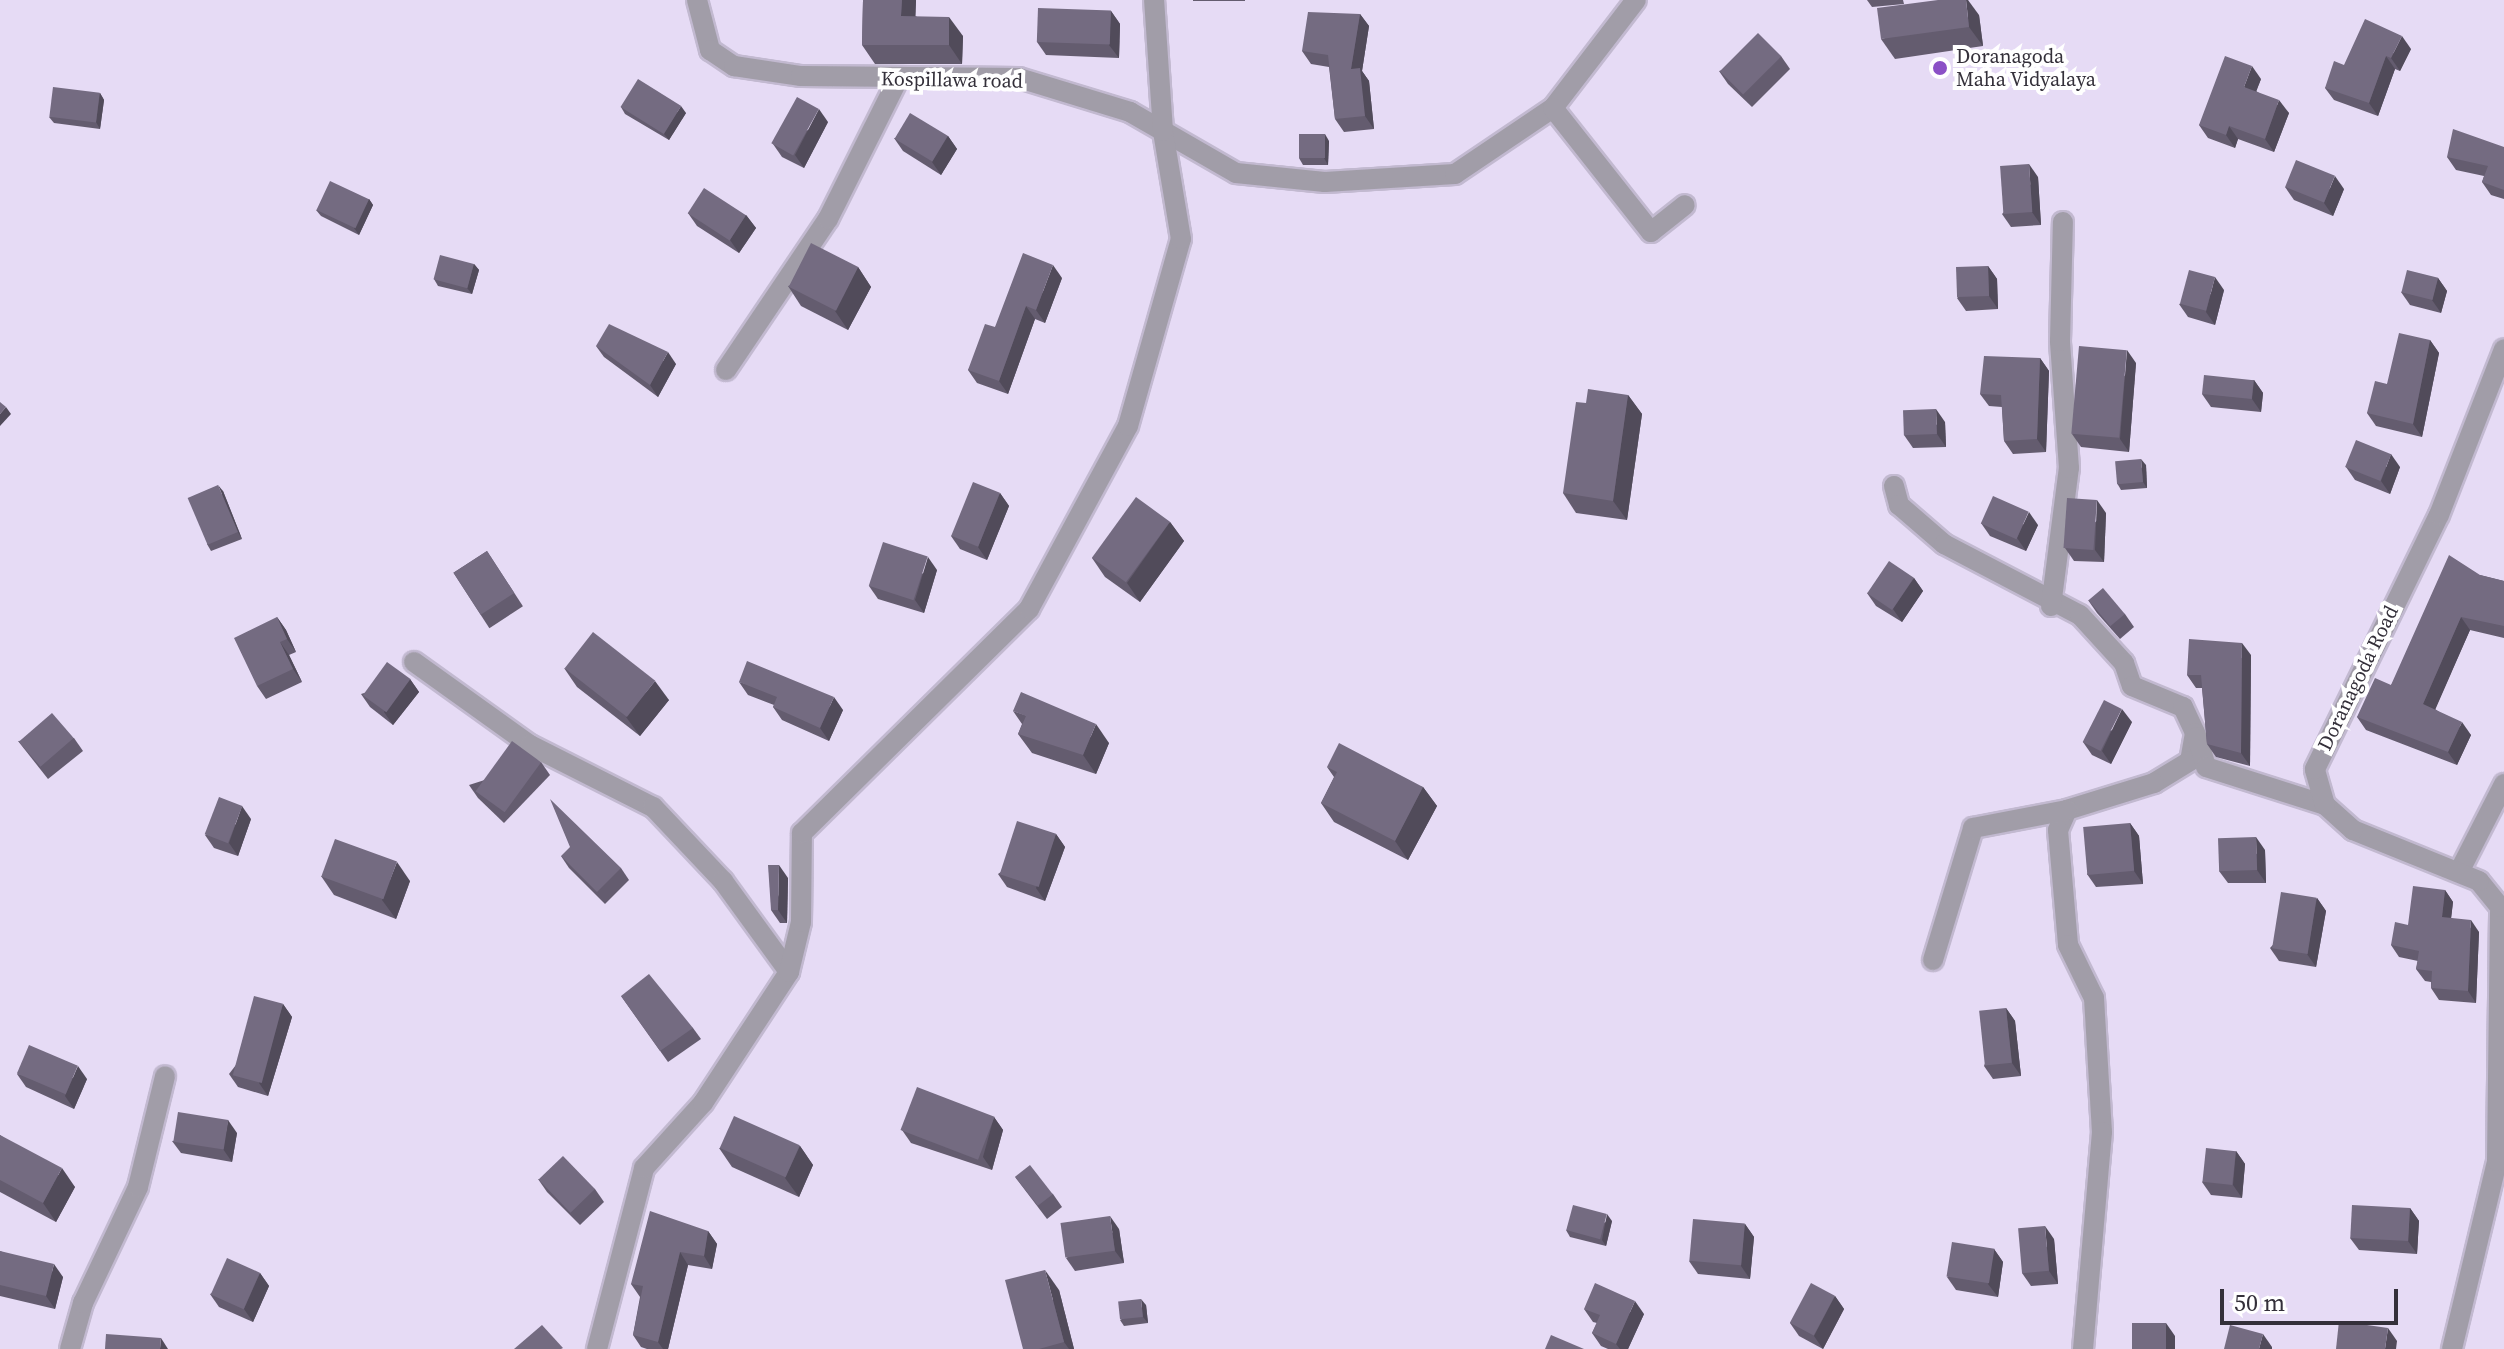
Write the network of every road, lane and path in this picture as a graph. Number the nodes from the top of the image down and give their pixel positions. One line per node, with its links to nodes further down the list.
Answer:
1 (697, 0): 4 (street, Kospillawa road)
2 (1154, 0): 6 (street)
3 (1636, 0): 5 (street, Kospillawa road)
4 (898, 79): 6 (street, Kospillawa road); 10 (street)
5 (1553, 108): 6 (street, Kospillawa road); 7 (street)
6 (1163, 131): 21 (street)
7 (1685, 205)
8 (2063, 222): 12 (street)
9 (2504, 349): 16 (street, Doranagoda Road)
10 (726, 370)
11 (1894, 486): 12 (street)
12 (2051, 606): 14 (street)
13 (414, 662): 21 (street)
14 (2195, 733): 16 (street); 17 (street)
15 (2504, 784): 18 (street)
16 (2325, 805): 18 (street)
17 (2067, 810): 20 (street); 26 (street)
18 (2459, 872): 19 (street)
19 (2502, 907): 23 (street)
20 (1933, 960)
21 (789, 972): 25 (street)
22 (165, 1076): 24 (street)
23 (2497, 1194): 27 (street)
24 (70, 1349)
25 (597, 1349)
26 (2083, 1349)
27 (2452, 1349)

